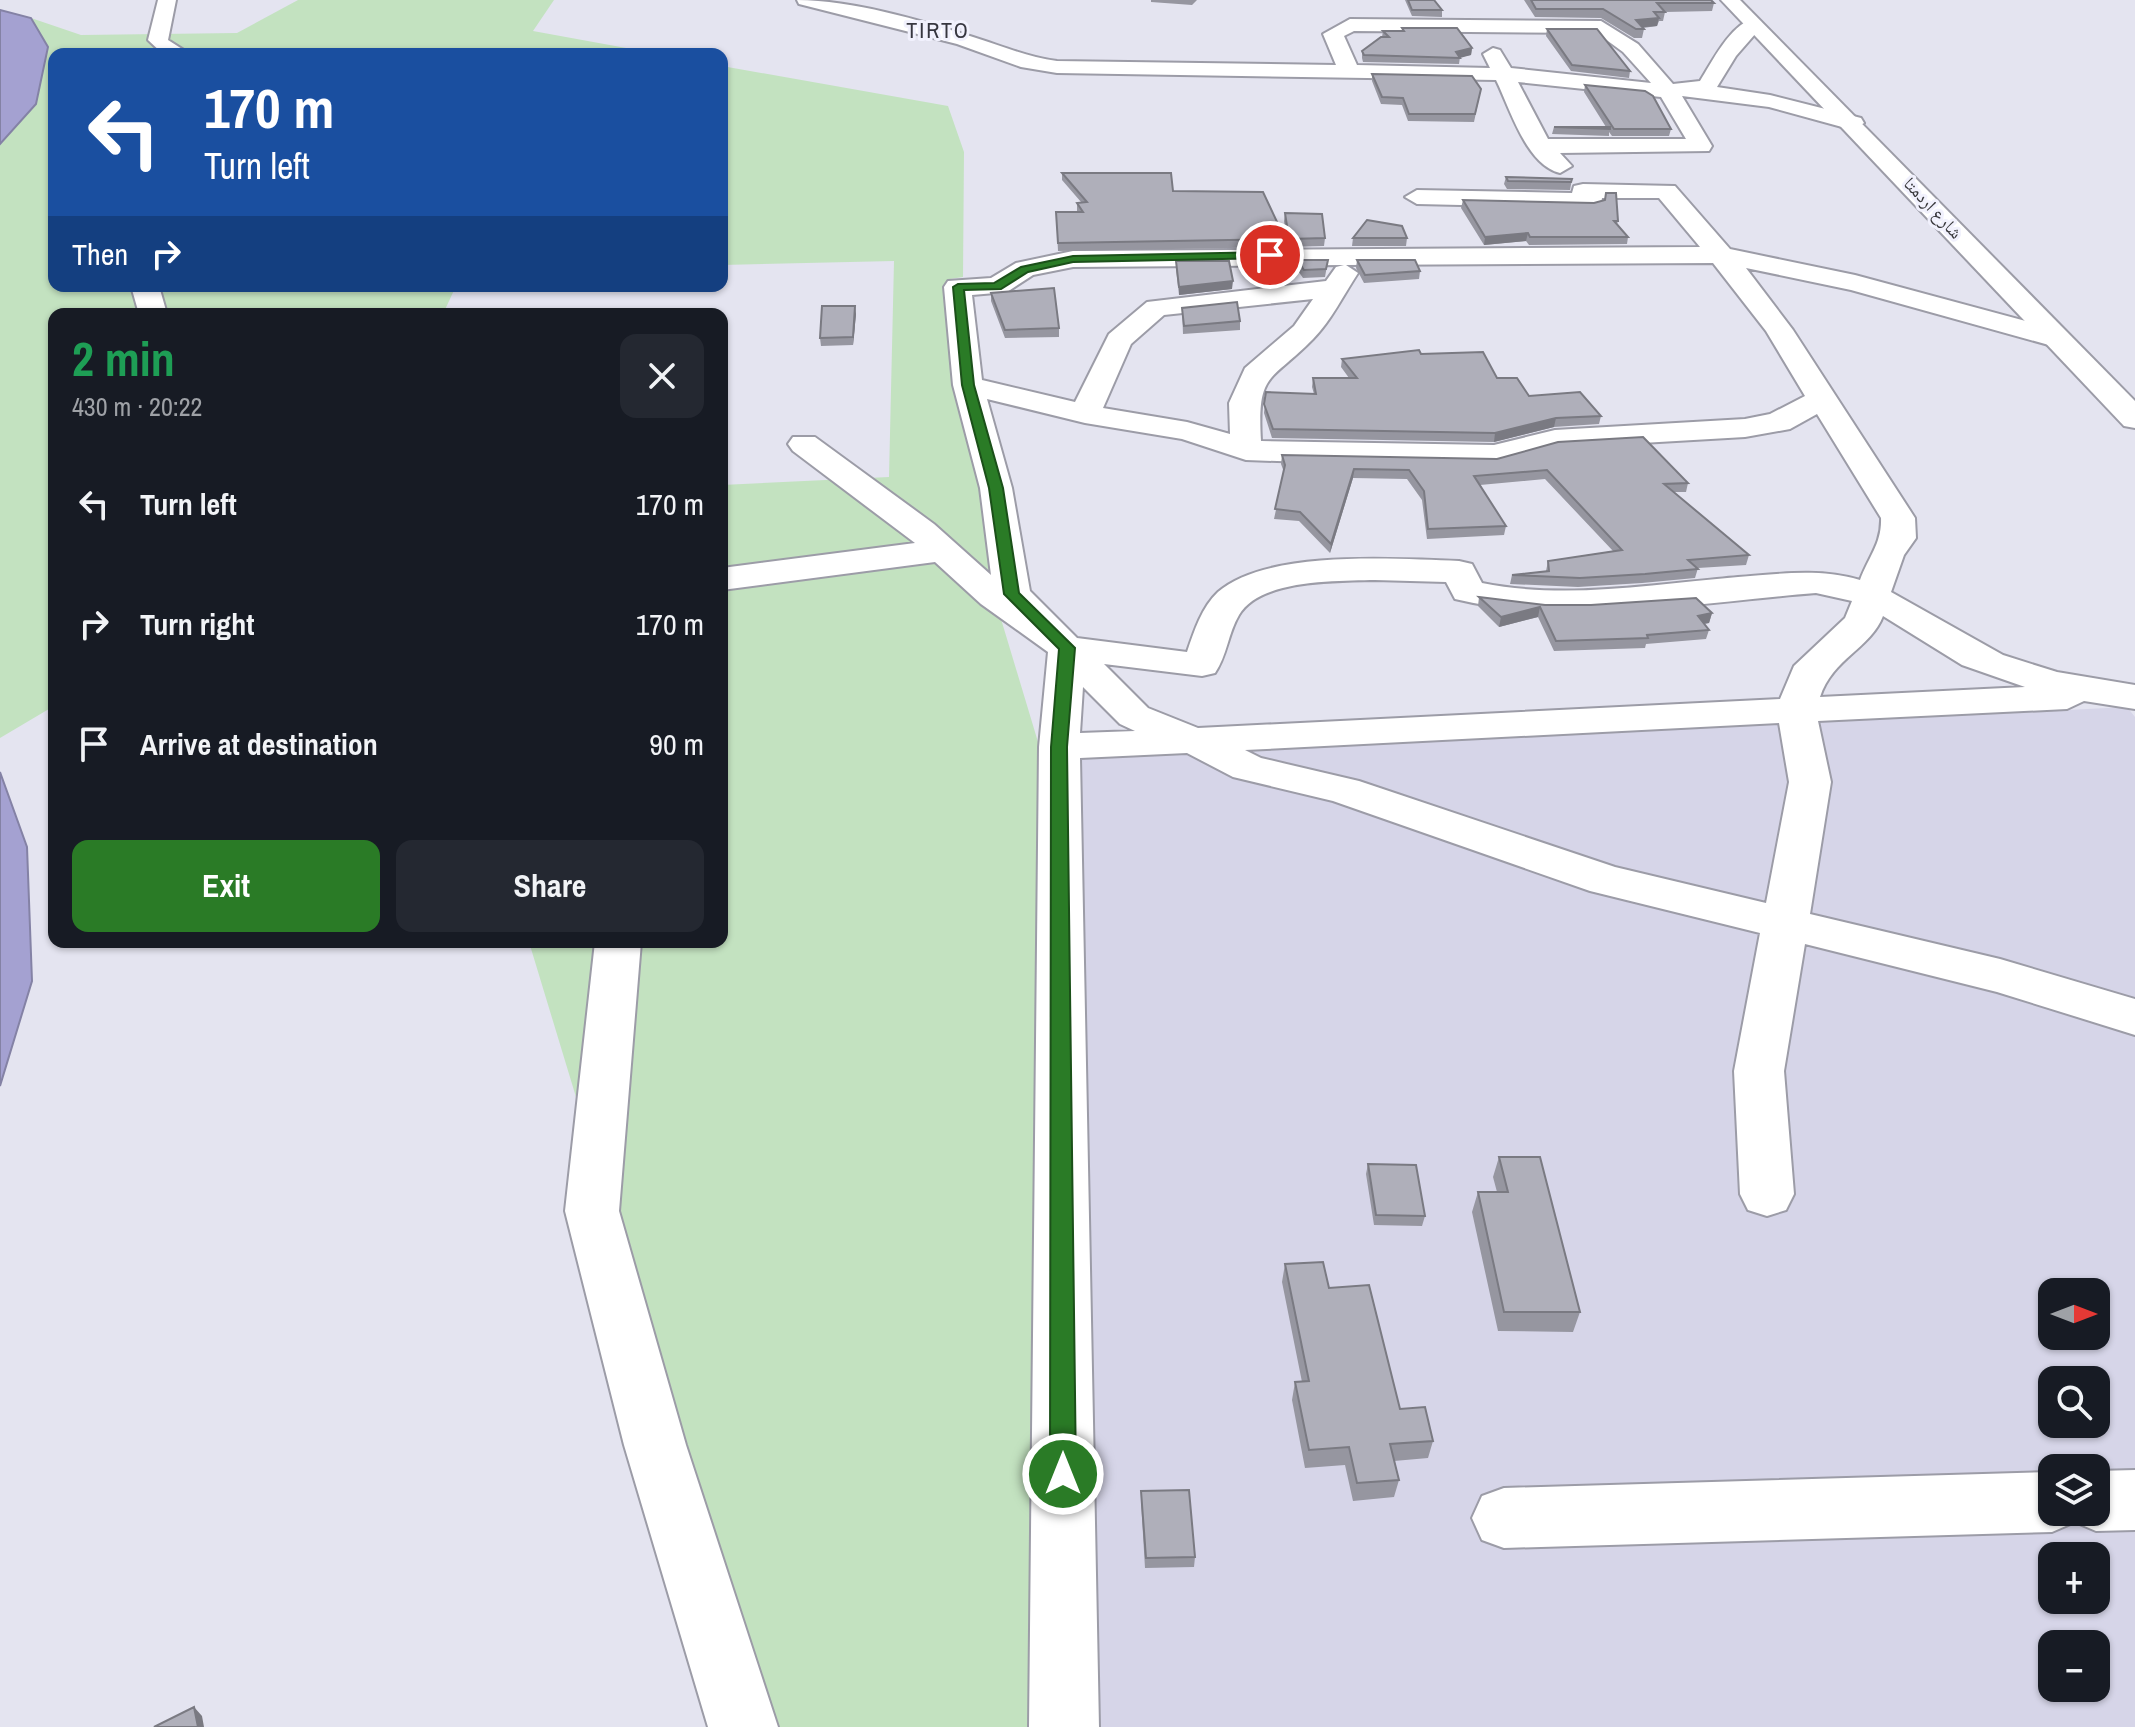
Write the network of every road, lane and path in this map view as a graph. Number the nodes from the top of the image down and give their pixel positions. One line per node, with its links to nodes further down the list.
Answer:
1 (167, 0): 7 (street)
2 (806, 0): 8 (street)
3 (1463, 0): 5 (street)
4 (1730, 0): 6 (street, شارع اردمتا)
5 (1479, 25): 8 (street); 9 (street); 11 (street)
6 (1753, 25): 10 (street); 12 (street, شارع اردمتا)
7 (165, 48)
8 (1349, 71): 9 (street)
9 (1505, 74): 11 (street); 13 (street)
10 (1695, 90): 11 (street); 12 (street)
11 (1668, 91): 14 (street)
12 (1853, 123): 22 (street, شارع اردمتا)
13 (1540, 146): 14 (street); 16 (street)
14 (1701, 146): 15 (street)
15 (1666, 191): 16 (street); 20 (street)
16 (1588, 196): 17 (street); 18 (street)
17 (1417, 197)
18 (1640, 253): 19 (street); 20 (street)
19 (1358, 255): 21 (street); 23 (street)
20 (1720, 255): 22 (street); 24 (street)
21 (1335, 288): 25 (street); 28 (street)
22 (2056, 338): 26 (street, شارع اردمتا)
23 (968, 385): 25 (street); 32 (street)
24 (1820, 400): 28 (street); 31 (street)
25 (1085, 414): 28 (street)
26 (2135, 419)
27 (804, 444): 29 (street)
28 (1246, 450)
29 (945, 550): 30 (street); 32 (street)
30 (728, 578)
31 (1872, 594): 32 (street); 33 (street); 34 (street)
32 (1067, 648): 35 (street); 36 (street)
33 (2120, 696): 34 (street)
34 (1796, 710): 35 (street); 37 (street)
35 (1193, 740): 36 (street); 37 (street)
36 (1059, 747): 46 (street)
37 (1787, 926): 39 (street); 40 (street)
38 (617, 948): 45 (street)
39 (2135, 1017)
40 (1767, 1194)
41 (2135, 1500): 42 (street)
42 (2110, 1501)
43 (2038, 1502): 44 (street)
44 (1504, 1518)
45 (743, 1727)
46 (1064, 1727)

